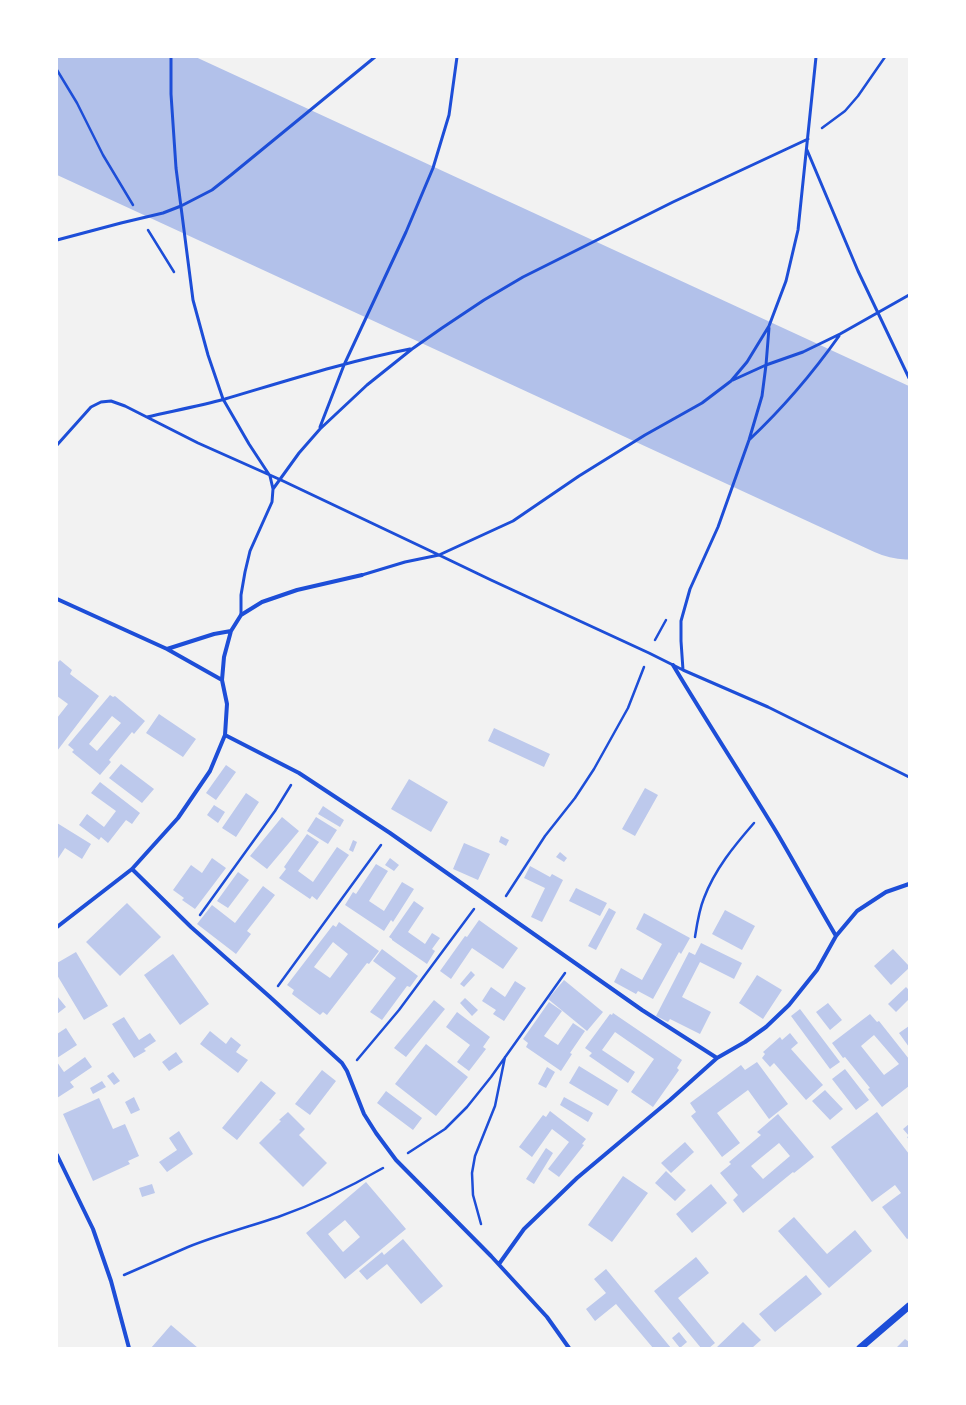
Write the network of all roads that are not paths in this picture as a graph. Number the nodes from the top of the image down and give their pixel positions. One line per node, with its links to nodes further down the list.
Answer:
1 (171, 57): 7 (lane)
2 (375, 57): 7 (lane)
3 (458, 57): 14 (lane)
4 (816, 57): 5 (lane)
5 (808, 139): 6 (lane); 13 (lane)
6 (806, 150): 10 (lane); 11 (lane)
7 (181, 206): 8 (lane); 18 (lane)
8 (57, 240)
9 (909, 294): 10 (lane)
10 (879, 313): 12 (lane); 16 (lane)
11 (770, 326): 15 (lane); 17 (lane)
12 (840, 334): 15 (lane); 21 (lane)
13 (412, 349): 14 (lane); 20 (lane)
14 (344, 365): 18 (lane); 20 (lane)
15 (766, 365): 17 (lane); 21 (lane)
16 (909, 378)
17 (731, 381): 26 (lane)
18 (223, 399): 19 (lane); 23 (lane)
19 (147, 417): 22 (lane); 23 (lane)
20 (320, 429): 24 (lane)
21 (749, 440): 33 (lane)
22 (57, 445)
23 (270, 476): 24 (lane); 25 (lane)
24 (281, 480): 25 (lane); 26 (lane)
25 (274, 489): 29 (lane)
26 (439, 555): 27 (lane); 32 (lane)
27 (362, 575): 29 (street)
28 (57, 599): 31 (street)
29 (240, 615): 30 (street)
30 (231, 631): 31 (street); 34 (street)
31 (167, 649): 34 (street)
32 (673, 665): 33 (lane); 40 (street)
33 (683, 670): 36 (lane)
34 (222, 680): 35 (street)
35 (225, 735): 37 (street); 41 (street)
36 (909, 777)
37 (132, 869): 39 (street); 43 (street)
38 (909, 884): 40 (street)
39 (57, 927)
40 (836, 936): 41 (street)
41 (717, 1058): 43 (street)
42 (57, 1155): 45 (street)
43 (499, 1264): 46 (street)
44 (909, 1306): 47 (street)
45 (129, 1348)
46 (569, 1348)
47 (860, 1348)

